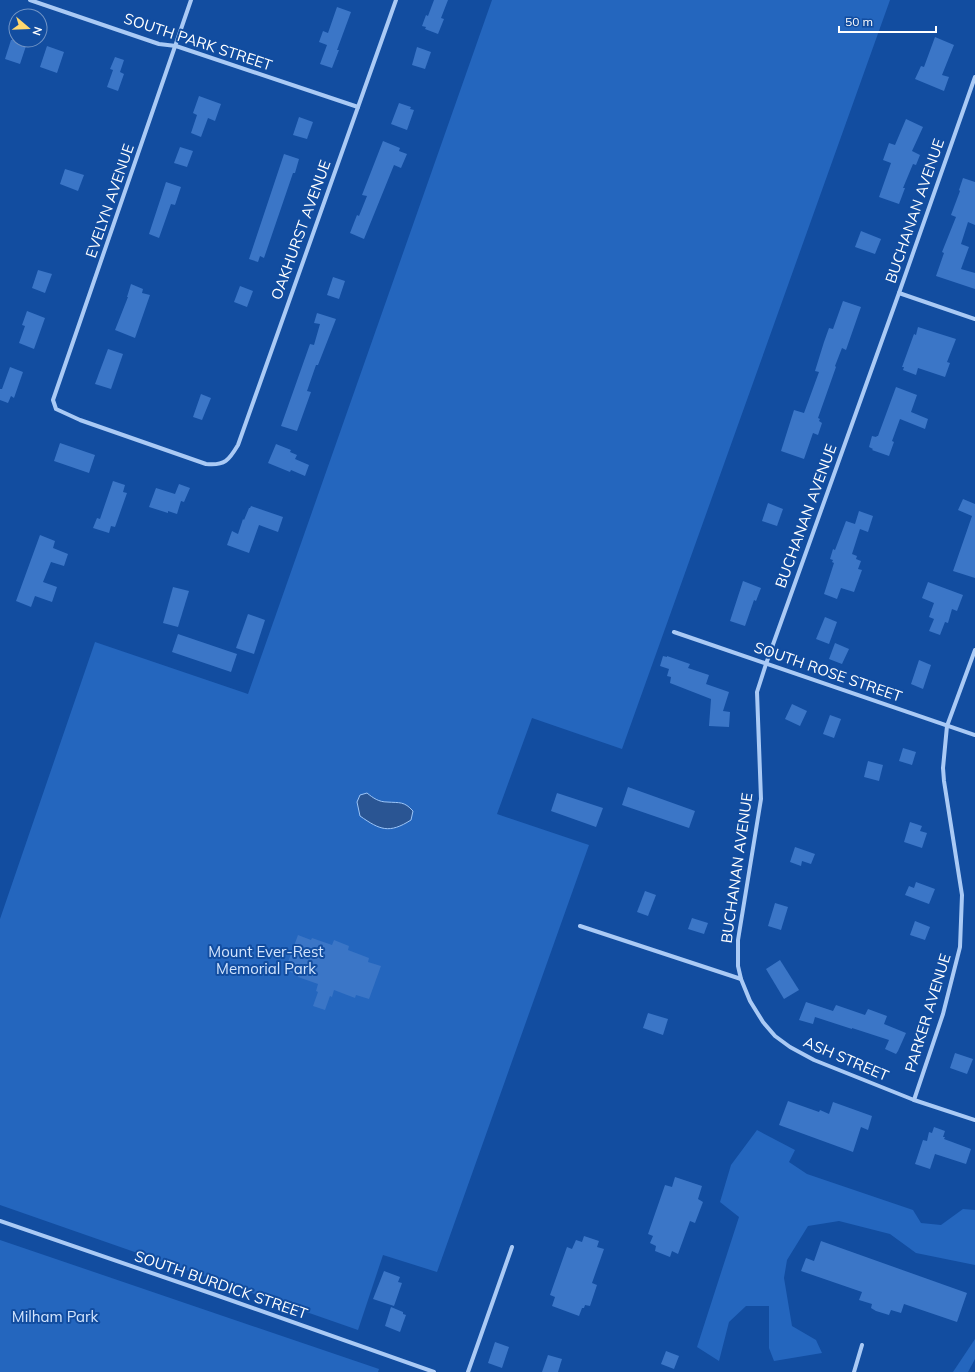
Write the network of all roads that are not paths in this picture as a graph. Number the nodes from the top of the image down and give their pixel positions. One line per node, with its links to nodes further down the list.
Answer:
1 (30, 0): 4 (street, SOUTH PARK STREET)
2 (191, 0): 4 (street, EVELYN AVENUE)
3 (396, 0): 6 (street, OAKHURST AVENUE)
4 (176, 46): 6 (street, SOUTH PARK STREET); 9 (street, EVELYN AVENUE)
5 (975, 77): 7 (street, BUCHANAN AVENUE)
6 (358, 107): 9 (street, OAKHURST AVENUE)
7 (899, 293): 8 (street); 12 (street, BUCHANAN AVENUE)
8 (975, 320)
9 (221, 463)
10 (674, 632): 12 (street, SOUTH ROSE STREET)
11 (975, 650): 13 (street, PARKER AVENUE)
12 (766, 664): 13 (street, SOUTH ROSE STREET); 16 (street, BUCHANAN AVENUE)
13 (947, 726): 14 (street, SOUTH ROSE STREET); 17 (street, PARKER AVENUE)
14 (975, 735)
15 (580, 926): 16 (street)
16 (741, 979): 17 (street, ASH STREET)
17 (914, 1100): 18 (street, ASH STREET)
18 (975, 1120)
19 (0, 1222): 22 (street, SOUTH BURDICK STREET)
20 (512, 1247): 23 (street)
21 (862, 1345): 24 (street)
22 (434, 1372)
23 (468, 1372)
24 (854, 1372)

